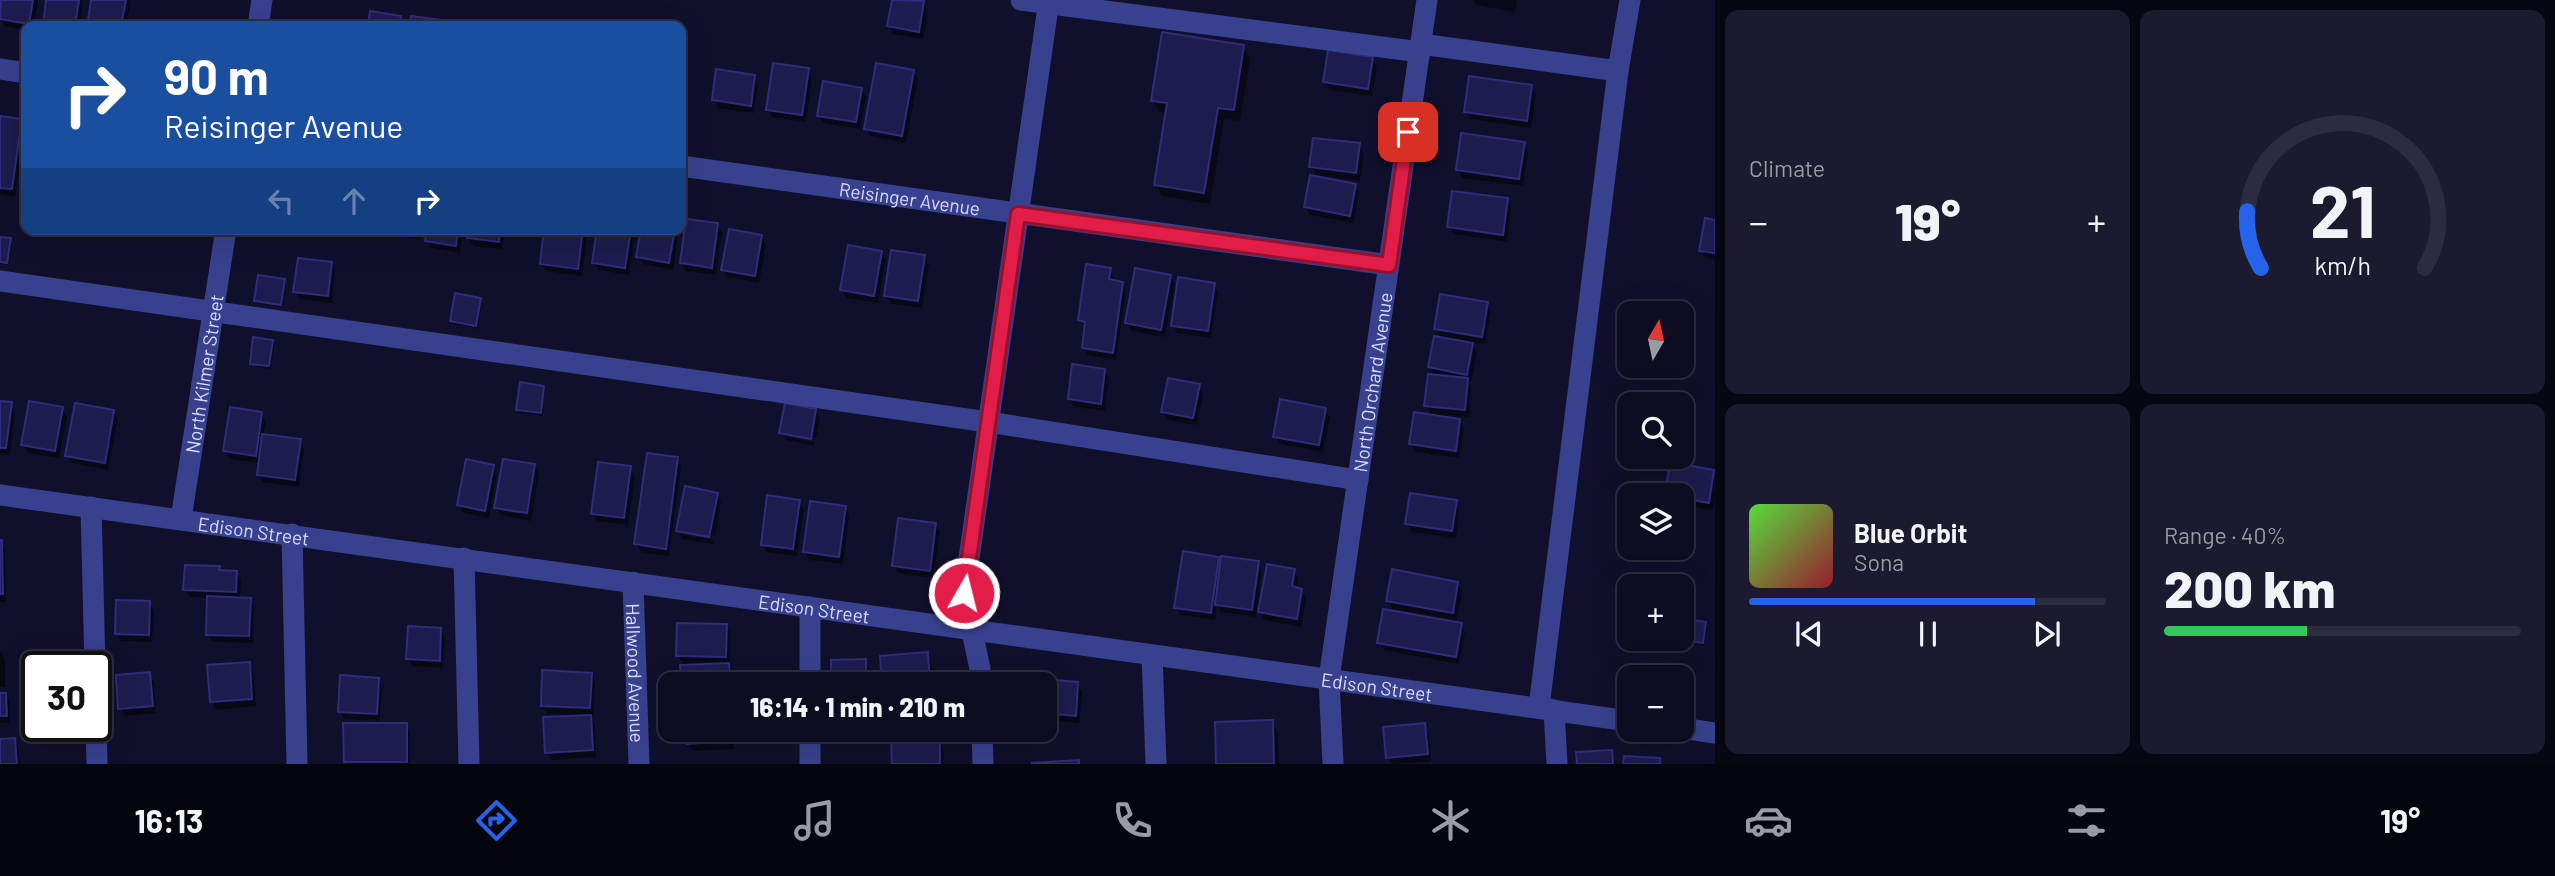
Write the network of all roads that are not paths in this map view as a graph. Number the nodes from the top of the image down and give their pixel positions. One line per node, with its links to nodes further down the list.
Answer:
1 (262, 0): 6 (street)
2 (1021, 0): 5 (street)
3 (1427, 0): 7 (street, North Orchard Avenue)
4 (1630, 0): 10 (street)
5 (1049, 2): 7 (street); 12 (street)
6 (259, 21)
7 (1420, 48): 10 (street); 14 (street, North Orchard Avenue)
8 (0, 69): 9 (street)
9 (21, 71)
10 (1618, 71): 32 (street)
11 (686, 167): 12 (street, Reisinger Avenue)
12 (1018, 214): 14 (street, Reisinger Avenue); 17 (street)
13 (225, 235): 16 (street, North Kilmer Street)
14 (1389, 265): 18 (street, North Orchard Avenue)
15 (0, 281): 16 (street)
16 (213, 311): 17 (street); 21 (street, North Kilmer Street)
17 (988, 422): 18 (street); 26 (street)
18 (1358, 480): 31 (street, North Orchard Avenue)
19 (0, 495): 20 (street, Edison Street)
20 (91, 507): 21 (street, Edison Street); 27 (street)
21 (181, 519): 22 (street, Edison Street)
22 (292, 534): 23 (street, Edison Street); 40 (street)
23 (464, 558): 24 (street, Edison Street); 41 (street)
24 (633, 582): 25 (street, Edison Street); 42 (street, Hallwood Avenue)
25 (810, 607): 26 (street, Edison Street); 29 (street)
26 (971, 630): 28 (street, Edison Street); 30 (street)
27 (95, 651)
28 (1152, 654): 31 (street, Edison Street); 45 (street)
29 (810, 672)
30 (980, 672)
31 (1329, 679): 32 (street, Edison Street); 46 (street, North Orchard Avenue)
32 (1554, 710): 33 (street, Edison Street); 47 (street)
33 (1617, 719)
34 (1694, 730): 35 (street)
35 (1715, 733)
36 (96, 742): 39 (street)
37 (810, 742): 43 (street)
38 (983, 742): 44 (street)
39 (97, 764)
40 (297, 764)
41 (469, 764)
42 (639, 764)
43 (810, 764)
44 (984, 764)
45 (1156, 764)
46 (1333, 764)
47 (1557, 764)

